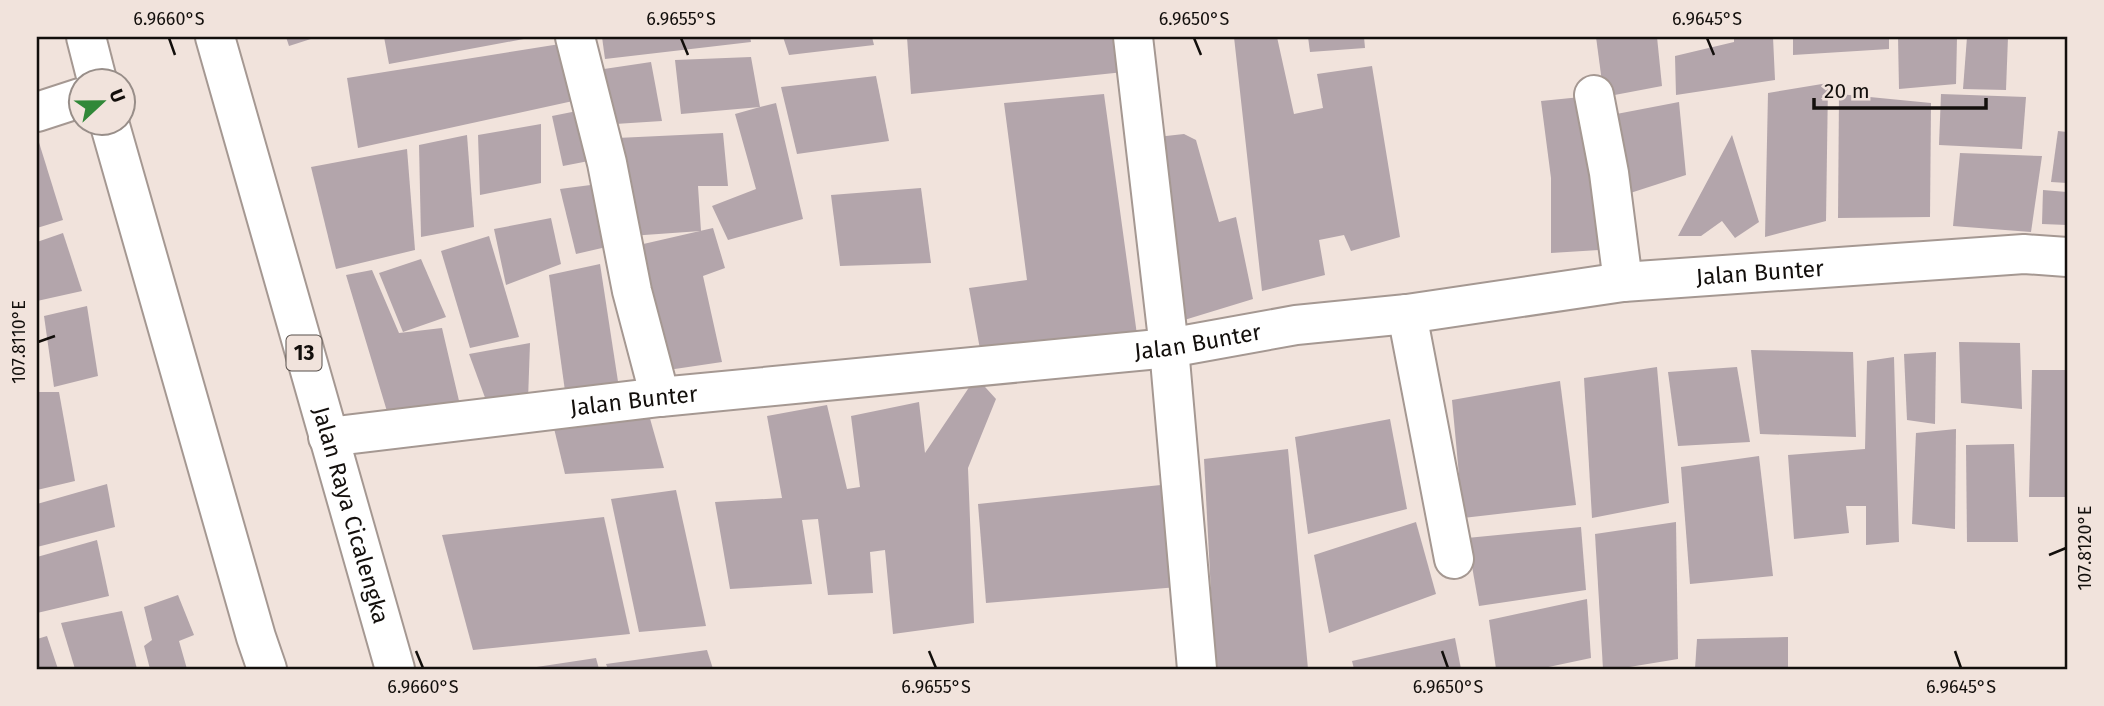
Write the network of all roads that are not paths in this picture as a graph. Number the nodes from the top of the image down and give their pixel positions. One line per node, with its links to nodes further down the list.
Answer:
1 (86, 37): 5 (main road)
2 (215, 37): 15 (main road, Jalan Raya Cicalengka / 13)
3 (575, 37): 14 (main road)
4 (1133, 37): 13 (main road)
5 (93, 66)
6 (1594, 95): 11 (main road)
7 (66, 103): 8 (main road)
8 (37, 112)
9 (113, 136): 17 (main road)
10 (2067, 257): 11 (main road, Jalan Bunter)
11 (1623, 282): 12 (main road, Jalan Bunter)
12 (1407, 314): 13 (main road, Jalan Bunter); 16 (main road)
13 (1169, 348): 14 (main road, Jalan Bunter); 19 (main road)
14 (660, 397): 15 (main road, Jalan Bunter)
15 (328, 437): 18 (main road, Jalan Raya Cicalengka / 13)
16 (1454, 559)
17 (267, 669)
18 (395, 669)
19 (1197, 669)

